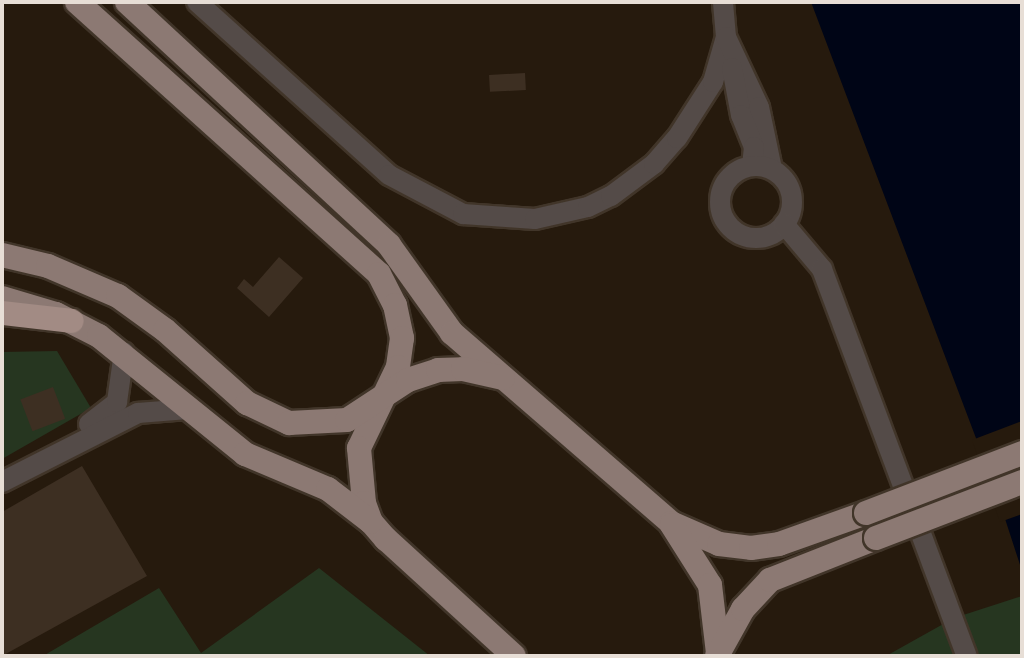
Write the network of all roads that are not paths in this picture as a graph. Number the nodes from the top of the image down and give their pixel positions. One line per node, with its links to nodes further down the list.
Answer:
1 (77, 2): 14 (main road)
2 (127, 2): 13 (main road)
3 (197, 2): 5 (street)
4 (723, 2): 5 (street)
5 (726, 37): 6 (street)
6 (762, 168): 7 (street); 7 (street)
7 (784, 224): 24 (street)
8 (2, 255): 14 (main road)
9 (2, 298): 11 (main road)
10 (2, 313): 11 (highway)
11 (72, 321): 12 (main road)
12 (124, 352): 15 (main road); 17 (street)
13 (509, 380): 14 (main road); 21 (main road)
14 (380, 403): 20 (main road)
15 (188, 409): 17 (street); 20 (main road)
16 (1022, 453): 21 (main road, bridge)
17 (41, 459): 18 (street)
18 (2, 482)
19 (1022, 482): 23 (main road, bridge)
20 (371, 522): 22 (main road)
21 (671, 523): 23 (main road)
22 (514, 656)
23 (717, 656)
24 (967, 656)

